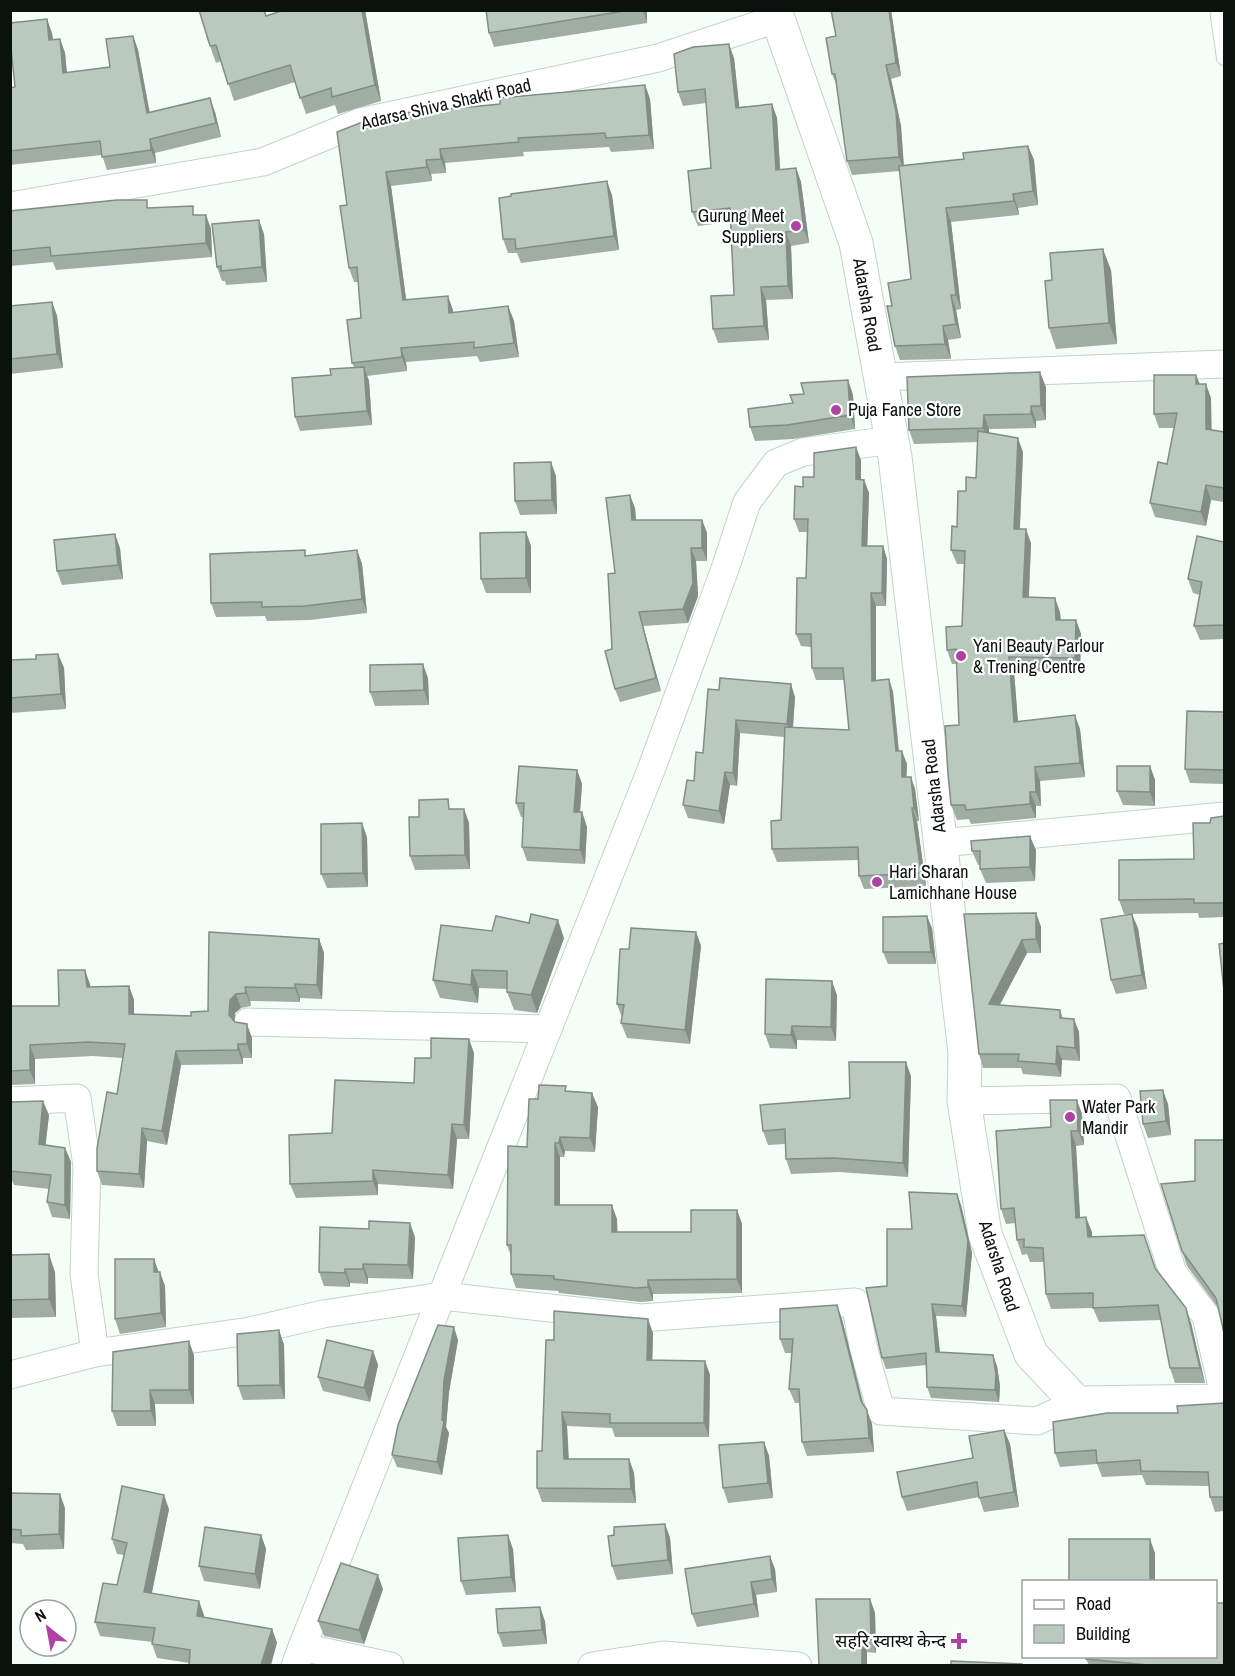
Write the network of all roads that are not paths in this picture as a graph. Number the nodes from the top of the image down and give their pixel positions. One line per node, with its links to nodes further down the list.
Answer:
1 (1219, 10): 3 (lane)
2 (776, 15): 4 (street, Adarsa Shiva Shakti Road); 6 (main road, Adarsha Road)
3 (1224, 58)
4 (10, 206)
5 (1224, 364): 6 (street)
6 (880, 377): 7 (main road, Adarsha Road)
7 (892, 440): 9 (main road, Adarsha Road); 11 (street)
8 (1224, 816): 9 (street)
9 (941, 843): 13 (main road, Adarsha Road)
10 (248, 1022): 11 (street)
11 (548, 1029): 14 (street)
12 (10, 1101): 15 (street)
13 (964, 1101): 17 (street); 19 (main road, Adarsha Road)
14 (442, 1296): 15 (street); 19 (street); 20 (street)
15 (95, 1353): 16 (street)
16 (10, 1375)
17 (1224, 1395)
18 (1224, 1401): 19 (main road)
19 (1077, 1403)
20 (298, 1656): 21 (street)
21 (390, 1665)
22 (592, 1665): 23 (street)
23 (798, 1665)

